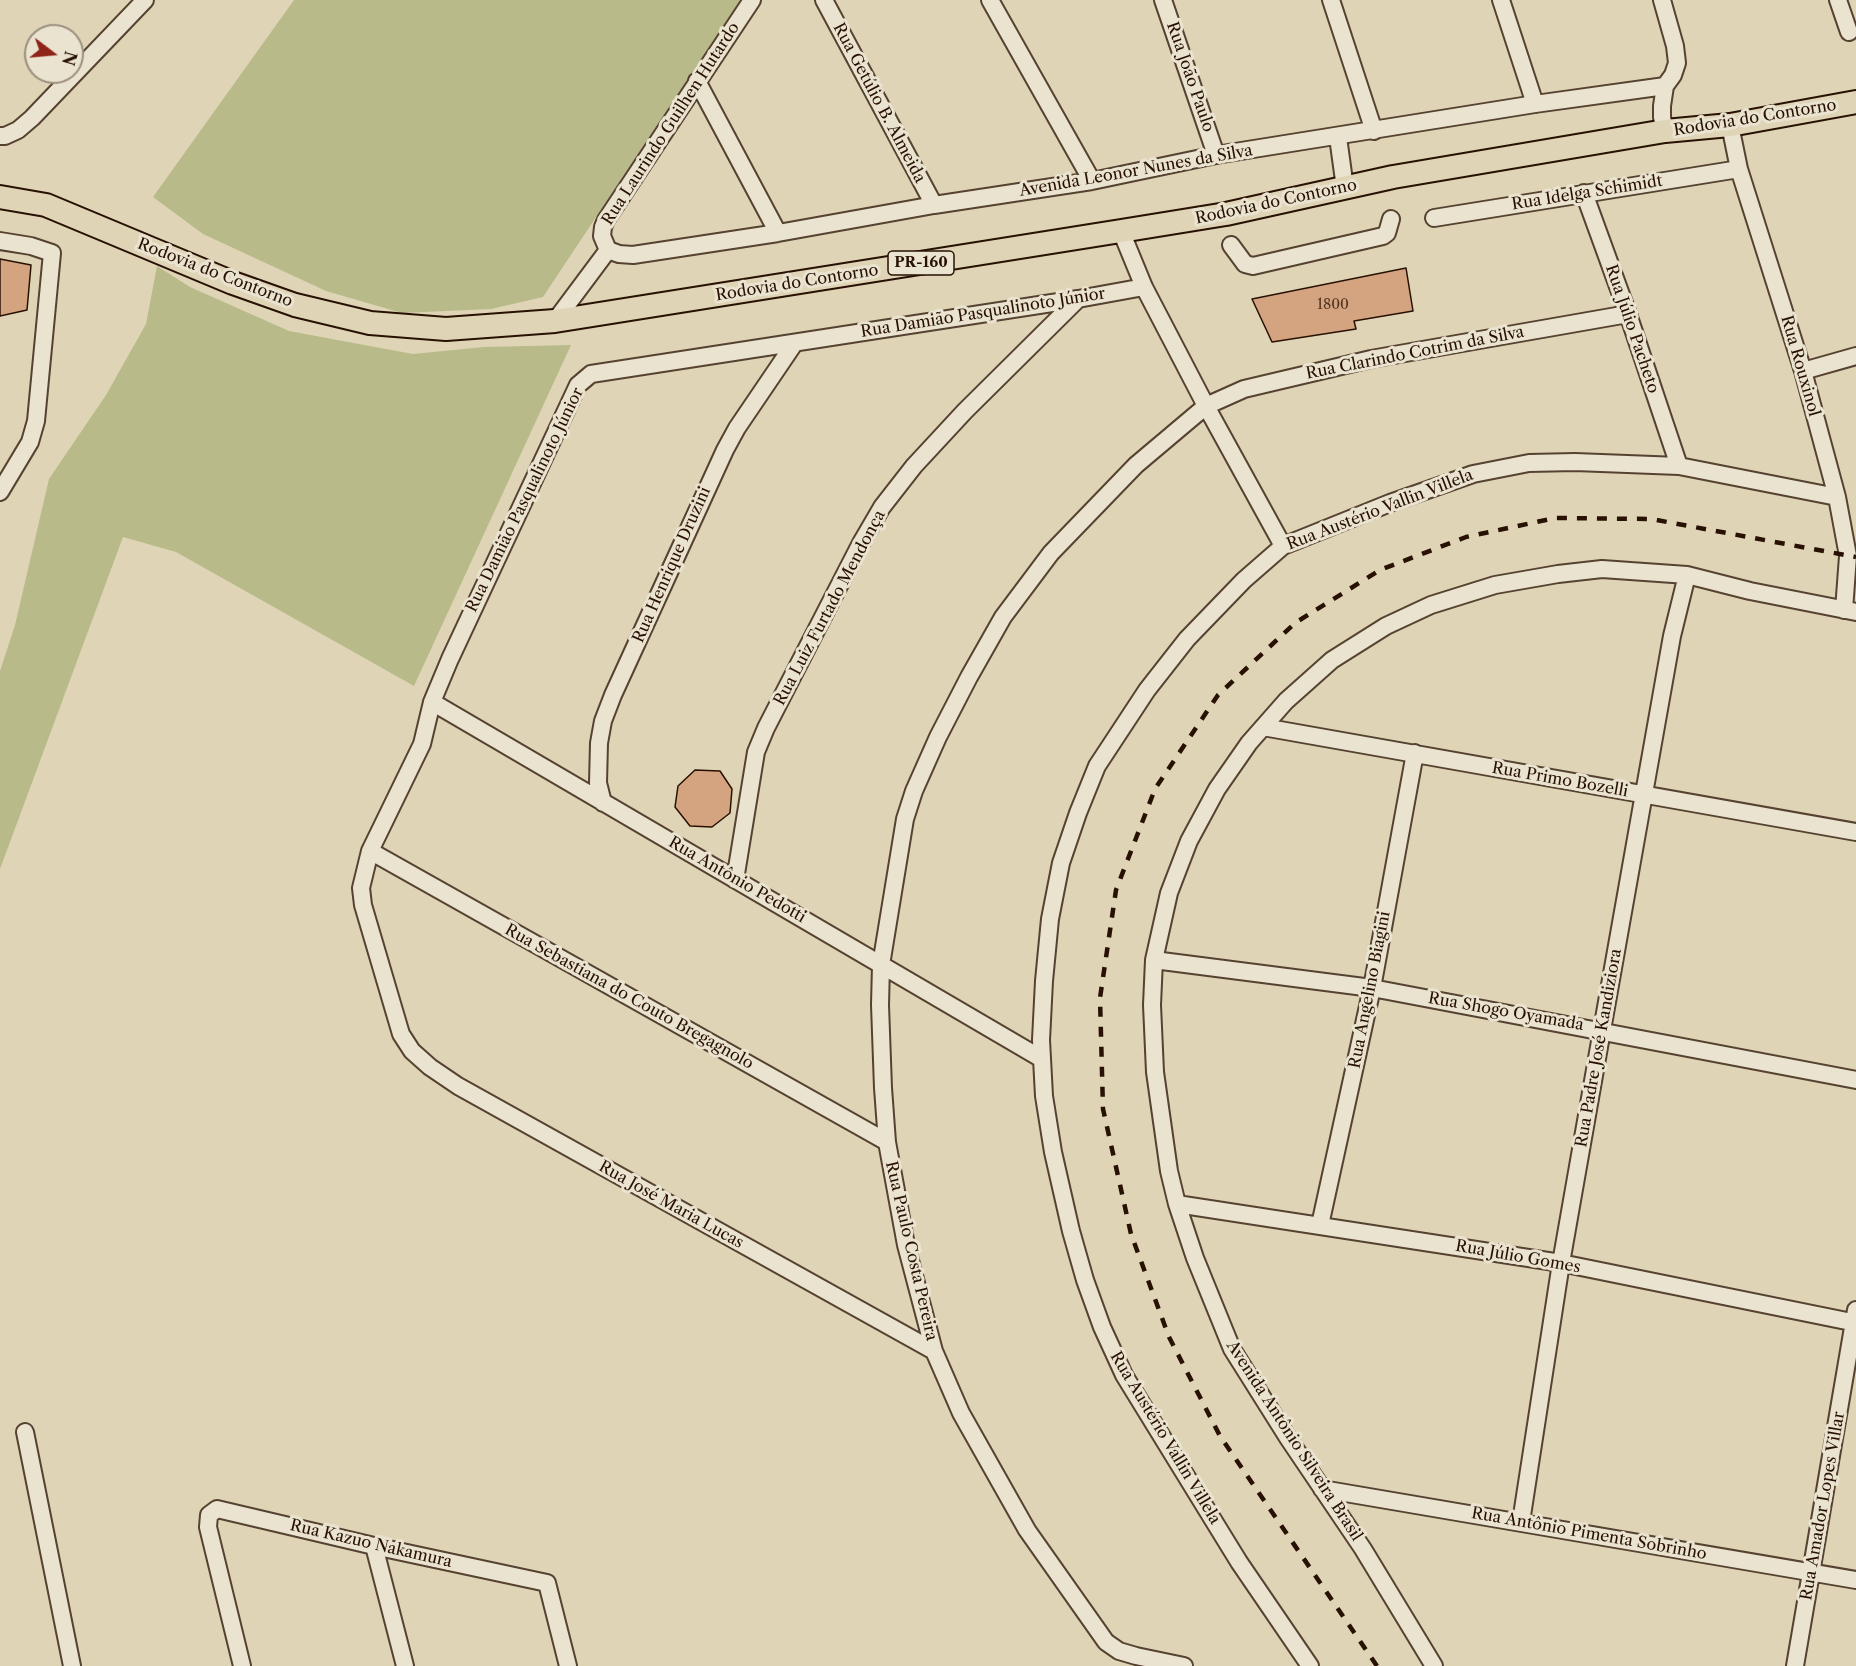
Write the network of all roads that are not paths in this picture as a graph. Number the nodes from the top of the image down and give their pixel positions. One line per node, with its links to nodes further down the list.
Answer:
1 (145, 0): 18 (street)
2 (752, 0): 11 (street, Rua Laurindo Guilhen Hutardo)
3 (824, 0): 26 (street, Rua Getúlio B. Almeida)
4 (990, 0): 22 (street)
5 (1163, 0): 20 (street, Rua João Paulo)
6 (1331, 0): 16 (street)
7 (1501, 0): 14 (street)
8 (1662, 0): 12 (street)
9 (1838, 0): 10 (street)
10 (1849, 33)
11 (697, 81): 30 (street); 33 (street, Rua Laurindo Guilhen Hutardo)
12 (1665, 86): 14 (street, Avenida Leonor Nunes da Silva); 17 (street)
13 (1856, 102): 15 (main road, Rodovia do Contorno / PR-160)
14 (1535, 104): 16 (street, Avenida Leonor Nunes da Silva)
15 (1730, 125): 17 (main road, Rodovia do Contorno / PR-160); 21 (street, Rua Rouxinol)
16 (1374, 131): 19 (street, Avenida Leonor Nunes da Silva)
17 (1665, 131): 23 (main road, Rodovia do Contorno / PR-160)
18 (0, 136)
19 (1338, 137): 20 (street, Avenida Leonor Nunes da Silva); 23 (street)
20 (1216, 155): 22 (street, Avenida Leonor Nunes da Silva)
21 (1739, 169): 24 (street, Rua Idelga Schimidt); 40 (street, Rua Rouxinol)
22 (1092, 182): 26 (street, Avenida Leonor Nunes da Silva)
23 (1345, 188): 29 (main road, Rodovia do Contorno / PR-160)
24 (1584, 193): 27 (street, Rua Idelga Schimidt); 36 (street, Rua Júlio Pacheto)
25 (0, 197): 37 (main road, Rodovia do Contorno / PR-160)
26 (934, 205): 30 (street, Avenida Leonor Nunes da Silva)
27 (1434, 218)
28 (1391, 219): 32 (street)
29 (1120, 231): 34 (street); 37 (main road, Rodovia do Contorno / PR-160)
30 (778, 233): 33 (street, Avenida Leonor Nunes da Silva)
31 (0, 241): 43 (street)
32 (1231, 245)
33 (608, 250): 37 (street)
34 (1144, 287): 35 (street, Rua Damião Pasqualinoto Júnior); 41 (street)
35 (1078, 299): 38 (street, Rua Damião Pasqualinoto Júnior); 55 (street, Rua Luiz Furtado Mendonça)
36 (1628, 314): 41 (street, Rua Clarindo Cotrim da Silva); 42 (street, Rua Júlio Pacheto)
37 (555, 321)
38 (794, 344): 48 (street, Rua Damião Pasqualinoto Júnior); 52 (street, Rua Henrique Druzini)
39 (1856, 356): 40 (street)
40 (1803, 371): 44 (street, Rua Rouxinol)
41 (1206, 406): 45 (street); 57 (street, Rua Paulo Costa Pereira)
42 (1679, 466): 44 (street, Rua Austério Vallin Villela); 45 (street, Rua Austério Vallin Villela)
43 (0, 492)
44 (1837, 497): 47 (street, Rua Rouxinol)
45 (1283, 546): 61 (street, Rua Austério Vallin Villela)
46 (1687, 575): 47 (street, Avenida Antônio Silveira Brasil); 49 (street, Avenida Antônio Silveira Brasil); 51 (street, Rua Padre José Kandiziora)
47 (1850, 611)
48 (432, 702): 52 (street, Rua Antônio Pedotti); 54 (street, Rua Damião Pasqualinoto Júnior)
49 (1263, 727): 50 (street, Rua Primo Bozelli); 56 (street, Avenida Antônio Silveira Brasil)
50 (1415, 753): 51 (street, Rua Primo Bozelli); 58 (street, Rua Angelino Biagini)
51 (1644, 795): 53 (street, Rua Primo Bozelli); 59 (street, Rua Padre José Kandiziora)
52 (603, 803): 55 (street, Rua Antônio Pedotti)
53 (1856, 832)
54 (370, 851): 60 (street, Rua Damião Pasqualinoto Júnior); 63 (street, Rua Sebastiana do Couto Bregagnolo)
55 (735, 880): 57 (street, Rua Antônio Pedotti)
56 (1154, 960): 58 (street, Rua Shogo Oyamada); 64 (street, Avenida Antônio Silveira Brasil)
57 (881, 965): 61 (street, Rua Antônio Pedotti); 63 (street, Rua Paulo Costa Pereira)
58 (1372, 988): 59 (street, Rua Shogo Oyamada); 65 (street, Rua Angelino Biagini)
59 (1602, 1030): 62 (street, Rua Shogo Oyamada); 66 (street, Rua Padre José Kandiziora)
60 (412, 1051): 68 (street, Rua José Maria Lucas)
61 (1042, 1059): 80 (street, Rua Austério Vallin Villela)
62 (1856, 1080)
63 (887, 1142): 68 (street, Rua Paulo Costa Pereira)
64 (1177, 1204): 65 (street, Rua Júlio Gomes); 70 (street, Avenida Antônio Silveira Brasil)
65 (1320, 1225): 66 (street, Rua Júlio Gomes)
66 (1561, 1263): 67 (street, Rua Júlio Gomes); 71 (street, Rua Padre José Kandiziora)
67 (1855, 1319): 73 (street, Rua Amador Lopes Villar)
68 (934, 1351): 79 (street, Rua Paulo Costa Pereira)
69 (25, 1432): 75 (street)
70 (1323, 1489): 71 (street, Rua Antônio Pimenta Sobrinho); 81 (street, Avenida Antônio Silveira Brasil)
71 (1521, 1522): 73 (street, Rua Antônio Pimenta Sobrinho)
72 (374, 1546): 76 (street, Rua Kazuo Nakamura); 77 (street); 78 (street, Rua Kazuo Nakamura)
73 (1812, 1572): 74 (street, Rua Antônio Pimenta Sobrinho); 82 (street, Rua Amador Lopes Villar)
74 (1856, 1580)
75 (72, 1666)
76 (242, 1666)
77 (405, 1666)
78 (567, 1666)
79 (1184, 1666)
80 (1310, 1666)
81 (1434, 1666)
82 (1795, 1666)

